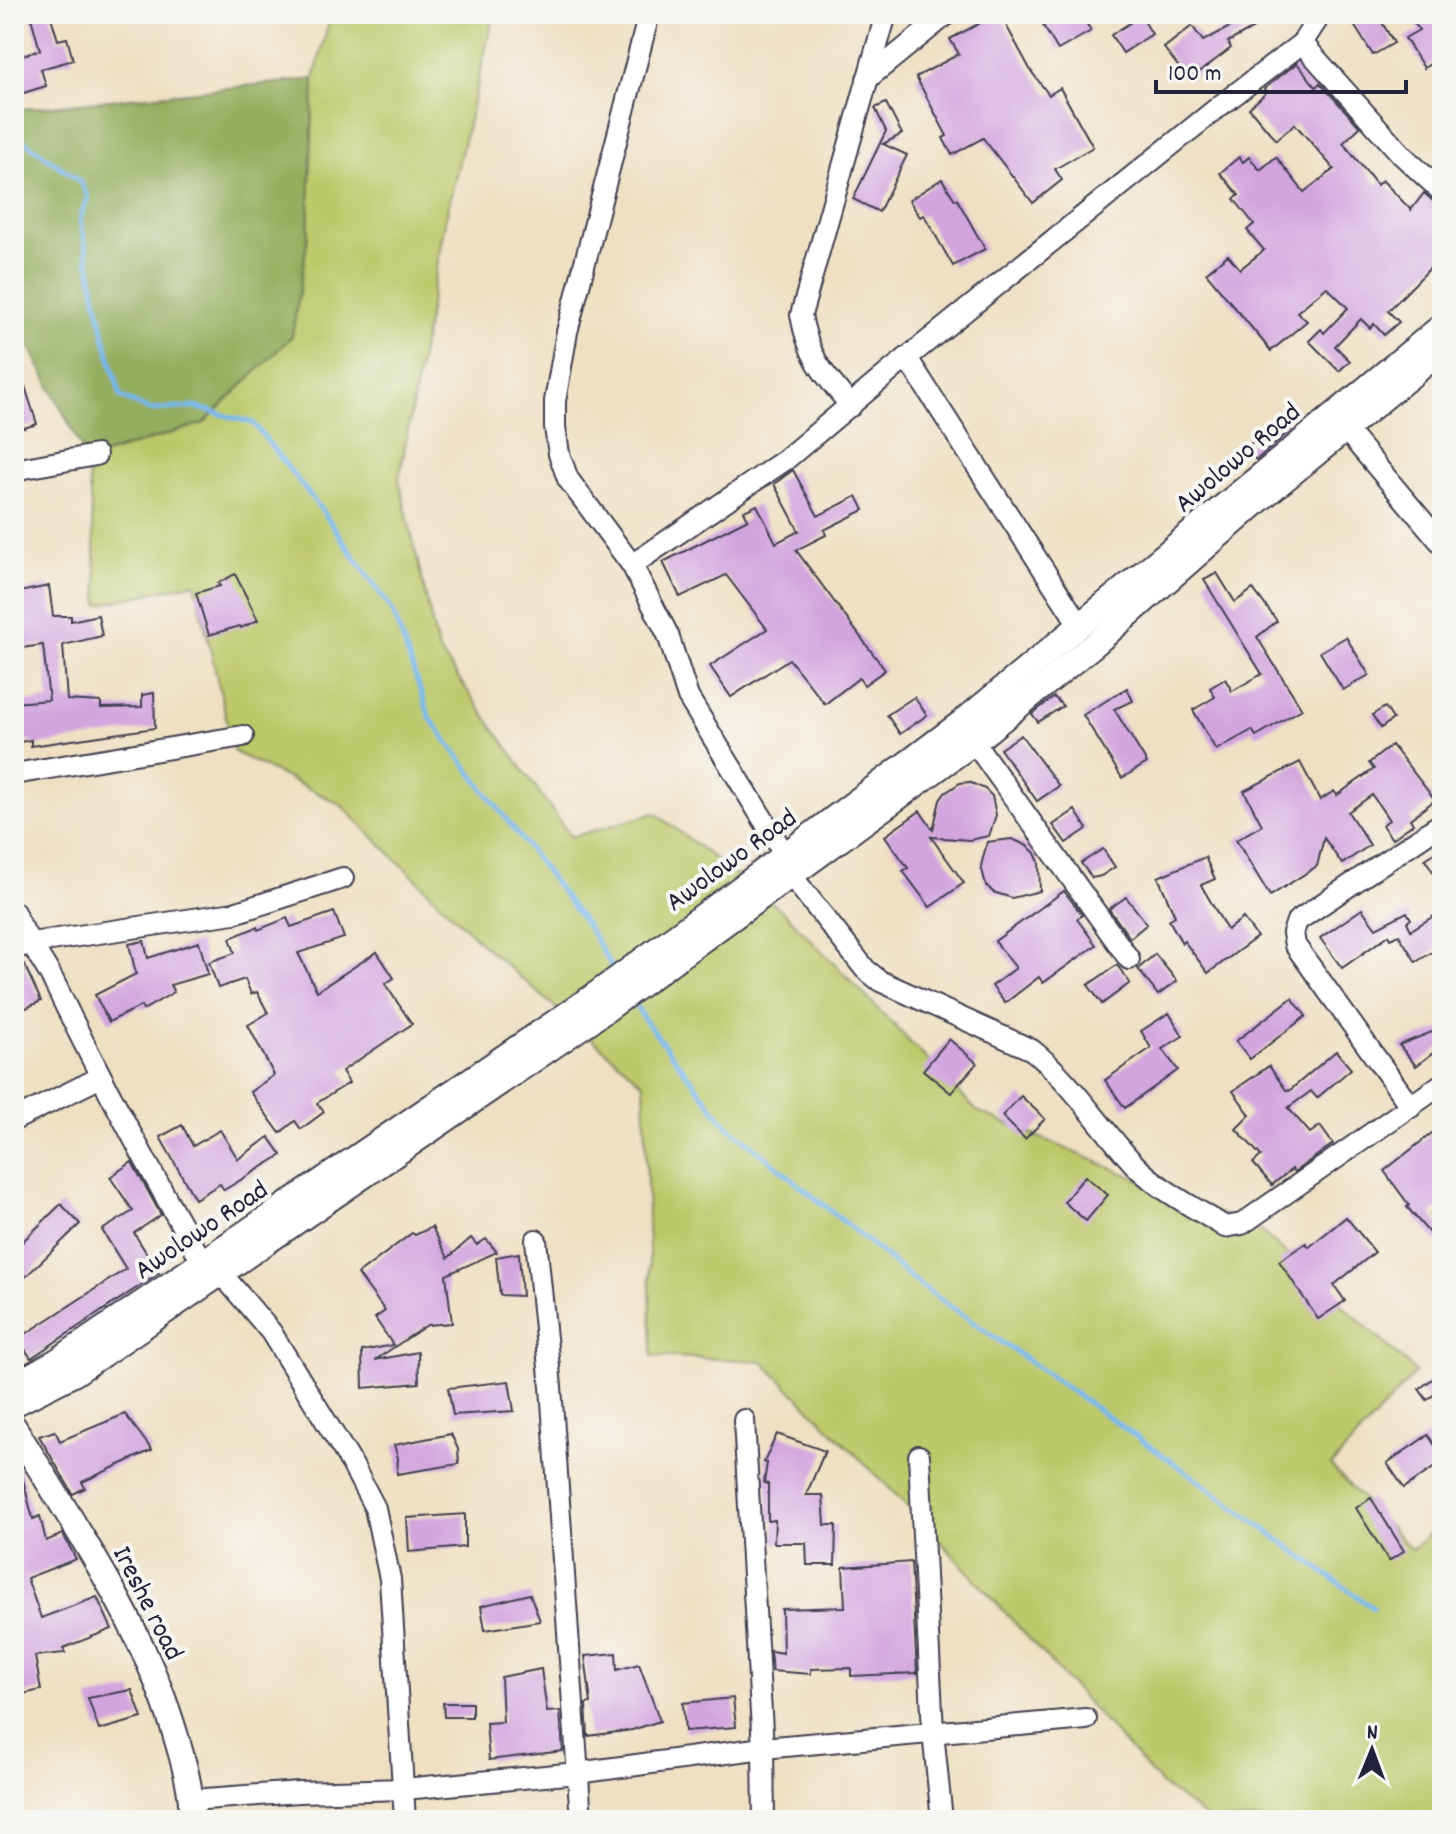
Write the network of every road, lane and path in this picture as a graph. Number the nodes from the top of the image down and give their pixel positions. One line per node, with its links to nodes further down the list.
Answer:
1 (649, 14): 16 (street)
2 (886, 14): 6 (street)
3 (947, 14): 6 (street)
4 (1321, 14): 5 (street)
5 (1302, 43): 7 (street); 10 (street)
6 (867, 79): 11 (street)
7 (1442, 192)
8 (1442, 326): 17 (main road, Awolowo Road)
9 (1442, 350): 12 (main road, Awolowo Road)
10 (907, 358): 11 (street); 17 (street)
11 (851, 406): 16 (street)
12 (1346, 430): 15 (street); 19 (main road, Awolowo Road)
13 (96, 455): 14 (street)
14 (14, 470)
15 (1442, 544)
16 (632, 565): 22 (street)
17 (1080, 626): 22 (main road, Awolowo Road)
18 (243, 736): 20 (street)
19 (974, 742): 22 (main road, Awolowo Road); 26 (street)
20 (14, 774)
21 (1442, 823): 29 (street)
22 (788, 865): 29 (street); 32 (main road, Awolowo Road)
23 (343, 878): 25 (street)
24 (14, 912): 25 (street)
25 (22, 946): 27 (street)
26 (1129, 959)
27 (99, 1078): 30 (street); 32 (street)
28 (1442, 1084): 29 (street)
29 (1411, 1107)
30 (14, 1120)
31 (536, 1240): 41 (street)
32 (212, 1268): 33 (main road, Awolowo Road); 34 (main road, Awolowo Road); 42 (street)
33 (14, 1385)
34 (14, 1404)
35 (744, 1420): 40 (street)
36 (14, 1427): 43 (main road, Ireshe road)
37 (919, 1456): 39 (street)
38 (1086, 1719): 39 (street)
39 (933, 1732): 40 (street); 47 (street)
40 (763, 1748): 41 (street); 46 (street)
41 (577, 1773): 42 (street); 45 (street)
42 (404, 1789): 43 (street); 44 (street)
43 (192, 1810)
44 (405, 1820)
45 (581, 1820)
46 (764, 1820)
47 (942, 1820)

